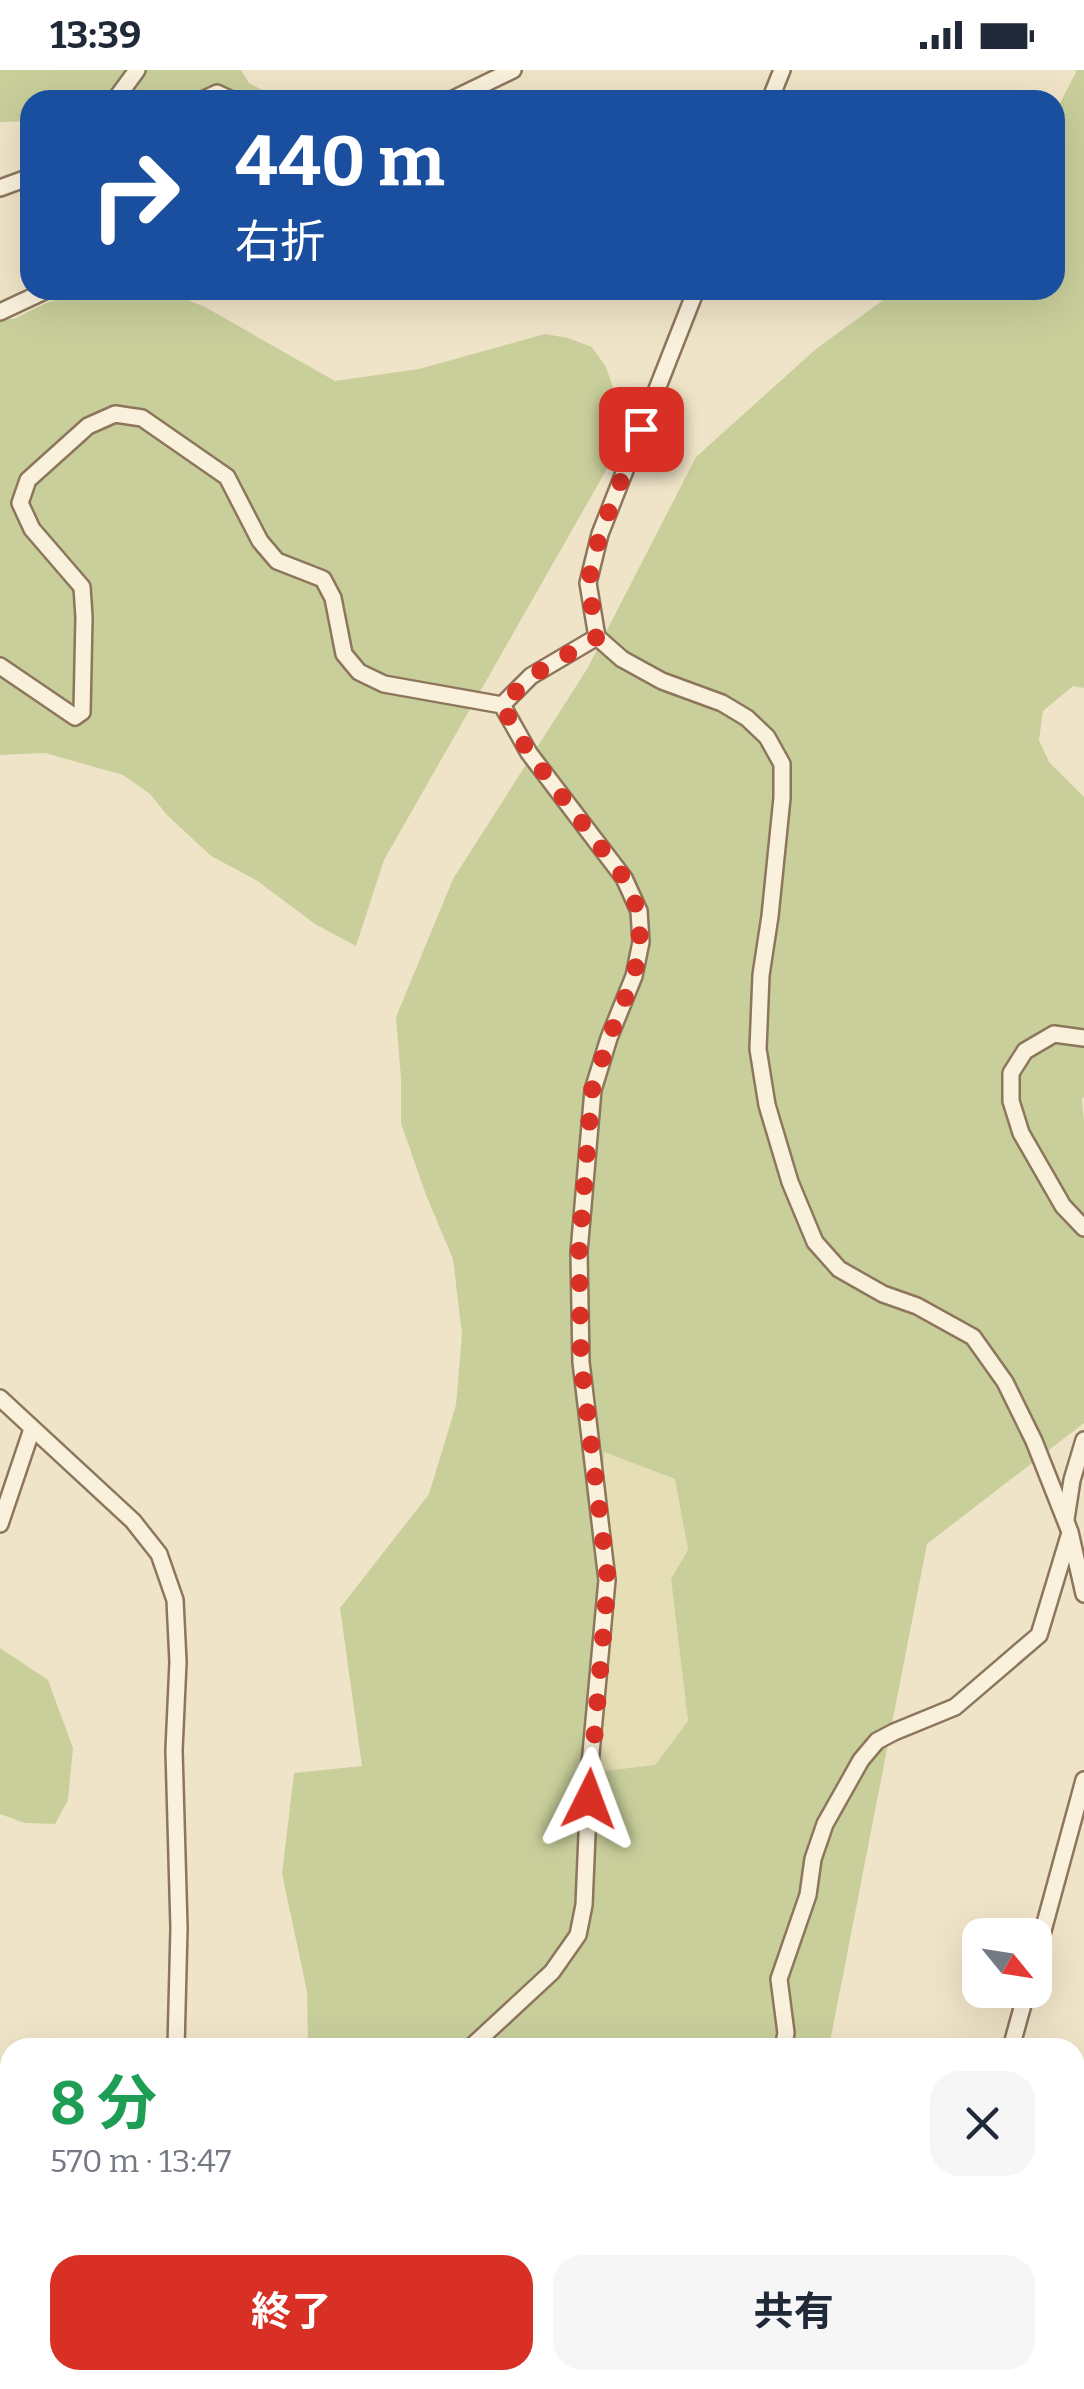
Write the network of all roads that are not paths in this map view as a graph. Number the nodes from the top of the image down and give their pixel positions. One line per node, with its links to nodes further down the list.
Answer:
1 (514, 70): 2 (street)
2 (472, 90)
3 (26, 300): 5 (street)
4 (692, 300): 6 (street)
5 (0, 312)
6 (597, 637): 8 (street); 15 (street)
7 (0, 666): 8 (street)
8 (502, 706): 21 (street)
9 (1084, 1038): 10 (street)
10 (1084, 1228)
11 (0, 1398): 12 (street)
12 (32, 1428): 14 (street); 20 (street)
13 (1084, 1440): 15 (street)
14 (0, 1524)
15 (1068, 1526): 16 (street); 22 (street)
16 (1084, 1594)
17 (1084, 1780): 18 (street)
18 (1046, 1918)
19 (1022, 2008): 23 (street)
20 (176, 2038)
21 (481, 2038)
22 (785, 2038)
23 (1014, 2038)

